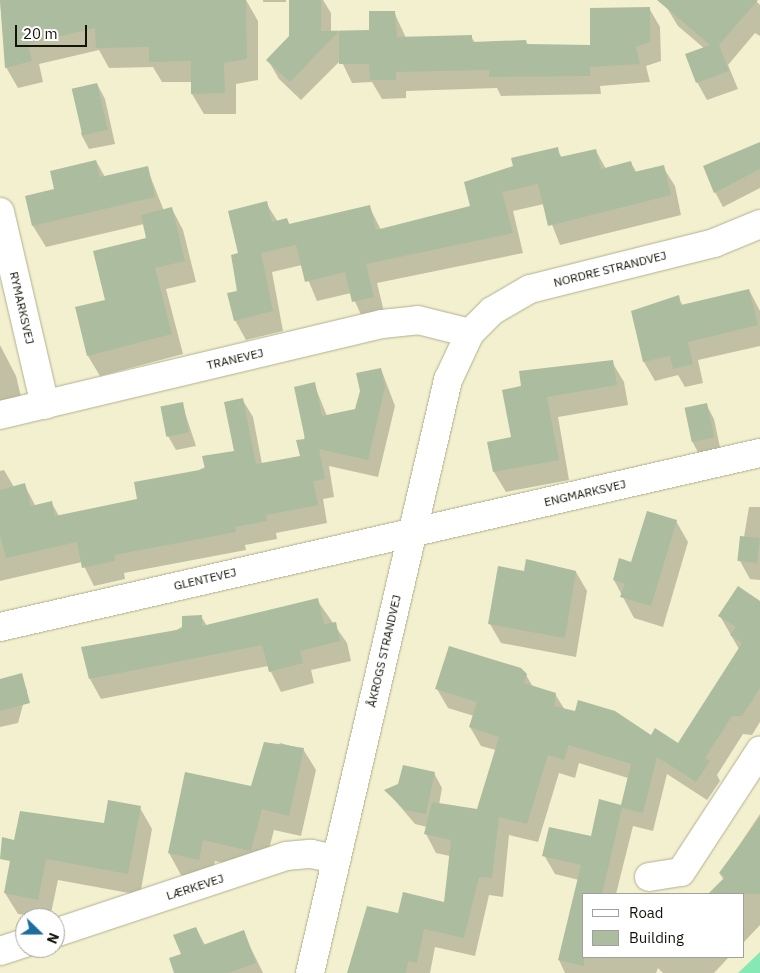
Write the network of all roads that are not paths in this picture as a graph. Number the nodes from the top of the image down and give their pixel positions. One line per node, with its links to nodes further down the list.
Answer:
1 (0, 212): 4 (street, RYMARKSVEJ)
2 (760, 224): 3 (street, NORDRE STRANDVEJ)
3 (470, 334): 4 (street, TRANEVEJ); 7 (street, ÅKROGS STRANDVEJ)
4 (45, 405): 5 (street, TRANEVEJ)
5 (0, 415)
6 (760, 452): 7 (street, ENGMARKSVEJ)
7 (411, 534): 8 (street, GLENTEVEJ); 10 (street, ÅKROGS STRANDVEJ)
8 (0, 628)
9 (760, 752): 11 (street)
10 (337, 859): 12 (street, LÆRKEVEJ); 15 (street, ÅKROGS STRANDVEJ)
11 (649, 877)
12 (65, 930)
13 (15, 946): 14 (street)
14 (0, 951)
15 (310, 973)

